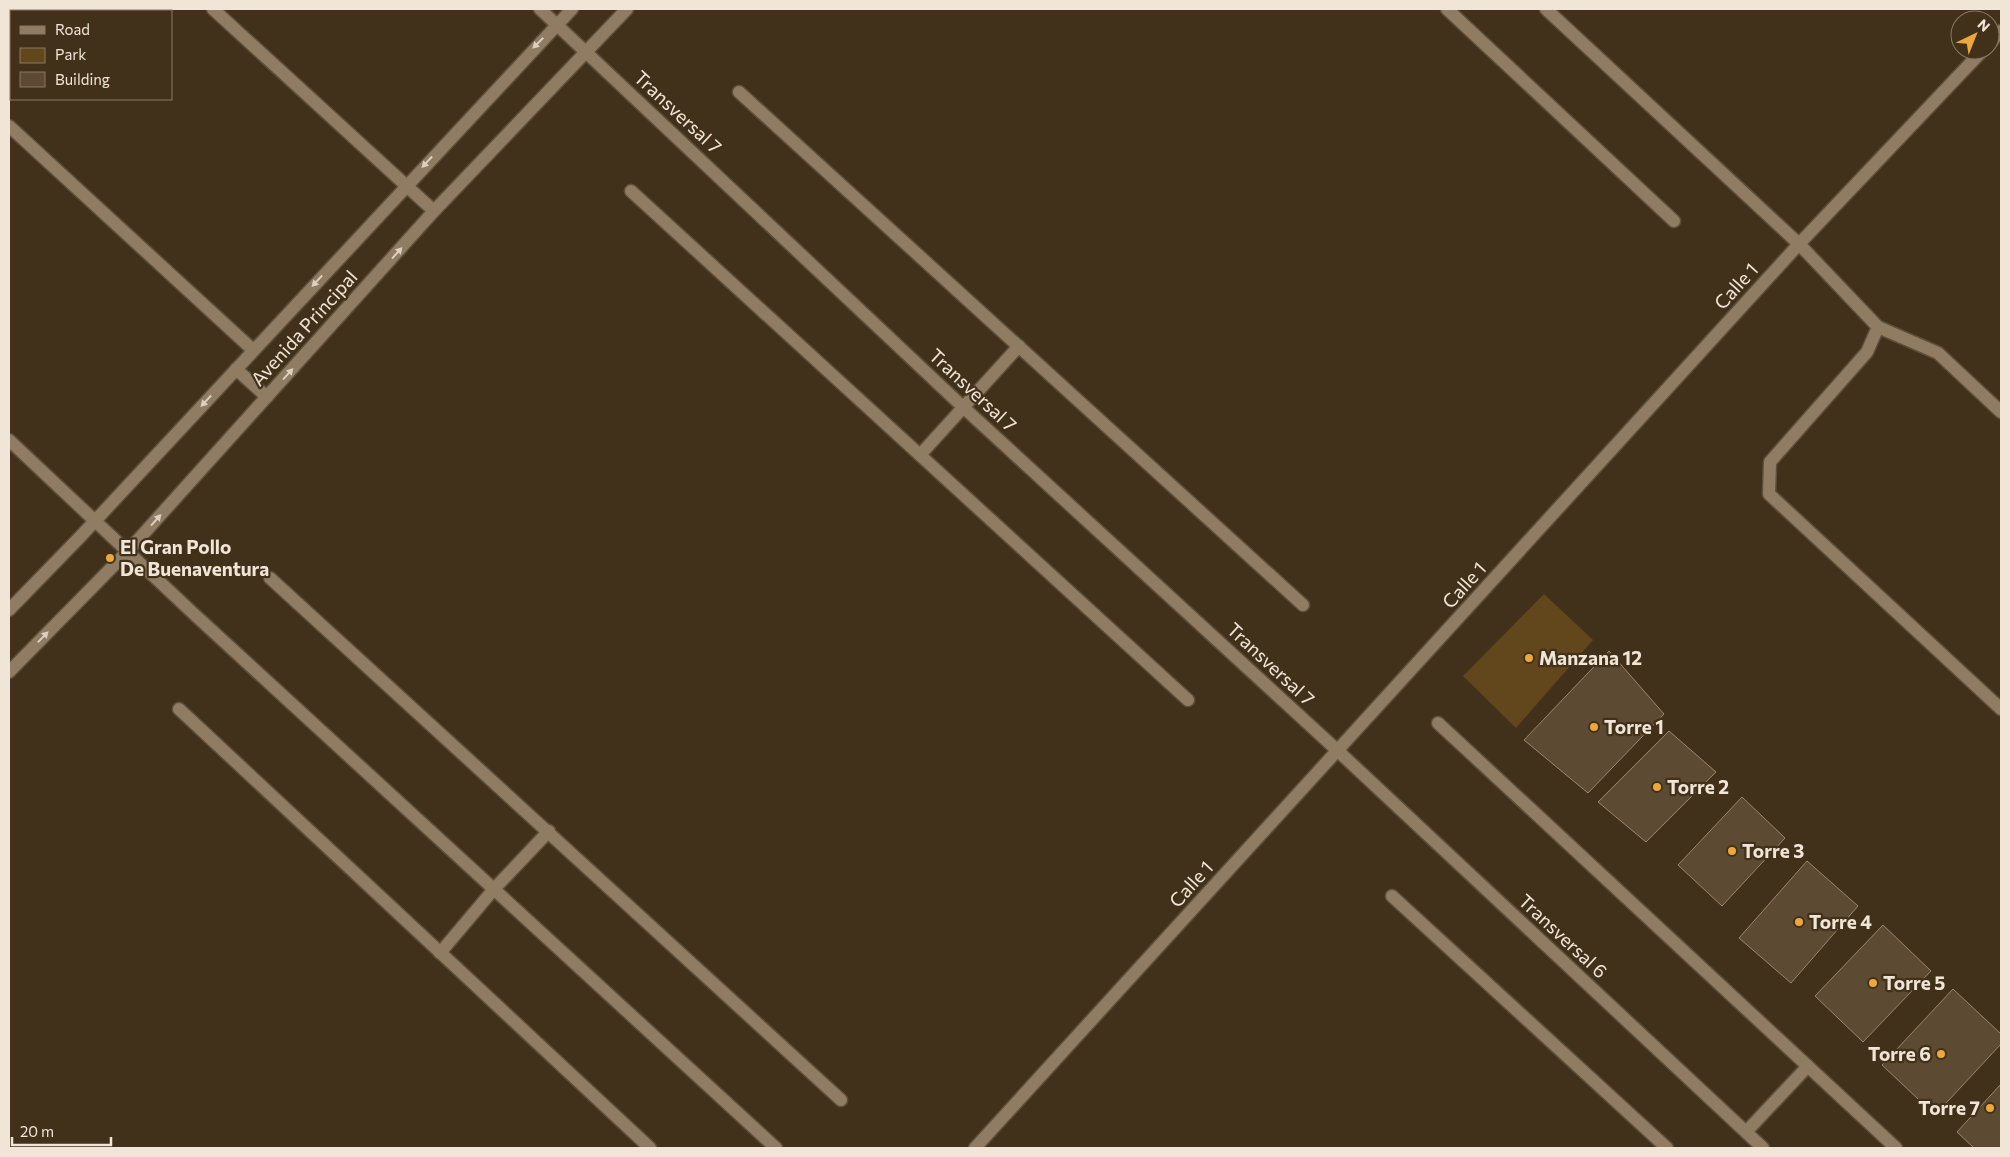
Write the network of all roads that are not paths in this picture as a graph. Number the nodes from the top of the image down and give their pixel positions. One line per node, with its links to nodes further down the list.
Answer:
1 (213, 9): 12 (street)
2 (540, 9): 7 (street, Transversal 7)
3 (572, 9): 7 (street, Avenida Principal)
4 (627, 9): 8 (street, Avenida Principal)
5 (1447, 9): 15 (street)
6 (1546, 9): 16 (street)
7 (556, 25): 8 (street, Transversal 7); 12 (street, Avenida Principal, one-way to 12)
8 (587, 52): 14 (street, Avenida Principal); 22 (street, Transversal 7)
9 (1974, 60): 16 (street, Calle 1)
10 (739, 92): 18 (street)
11 (9, 126): 19 (street)
12 (406, 185): 14 (street); 19 (street, Avenida Principal, one-way to 19)
13 (631, 191): 25 (street)
14 (434, 211): 21 (street, Avenida Principal, one-way to 14)
15 (1674, 222)
16 (1799, 244): 17 (street); 36 (street, Calle 1)
17 (1878, 327): 23 (street); 34 (street)
18 (1019, 346): 22 (street); 29 (street)
19 (253, 350): 20 (street, Avenida Principal)
20 (236, 369): 21 (street); 26 (street, Avenida Principal, one-way to 26)
21 (267, 397): 27 (street, Avenida Principal, one-way to 21)
22 (962, 407): 25 (street); 36 (street, Transversal 7)
23 (2001, 412)
24 (9, 440): 26 (street)
25 (920, 455): 32 (street)
26 (95, 520): 27 (street); 30 (street, Avenida Principal)
27 (128, 550): 31 (street, Avenida Principal, one-way to 27); 38 (street)
28 (270, 578): 37 (street)
29 (1303, 605)
30 (9, 610)
31 (9, 672)
32 (1188, 700)
33 (179, 709): 40 (street)
34 (2001, 709)
35 (1438, 723): 41 (street)
36 (1338, 751): 43 (street, Transversal 6); 46 (street, Calle 1)
37 (549, 831): 38 (street); 42 (street)
38 (494, 890): 40 (street); 45 (street)
39 (1392, 896): 47 (street)
40 (440, 953): 44 (street)
41 (1808, 1066): 43 (street); 49 (street)
42 (841, 1100)
43 (1746, 1132): 48 (street, Transversal 6)
44 (650, 1148)
45 (776, 1148)
46 (975, 1148)
47 (1667, 1148)
48 (1763, 1148)
49 (1896, 1148)

